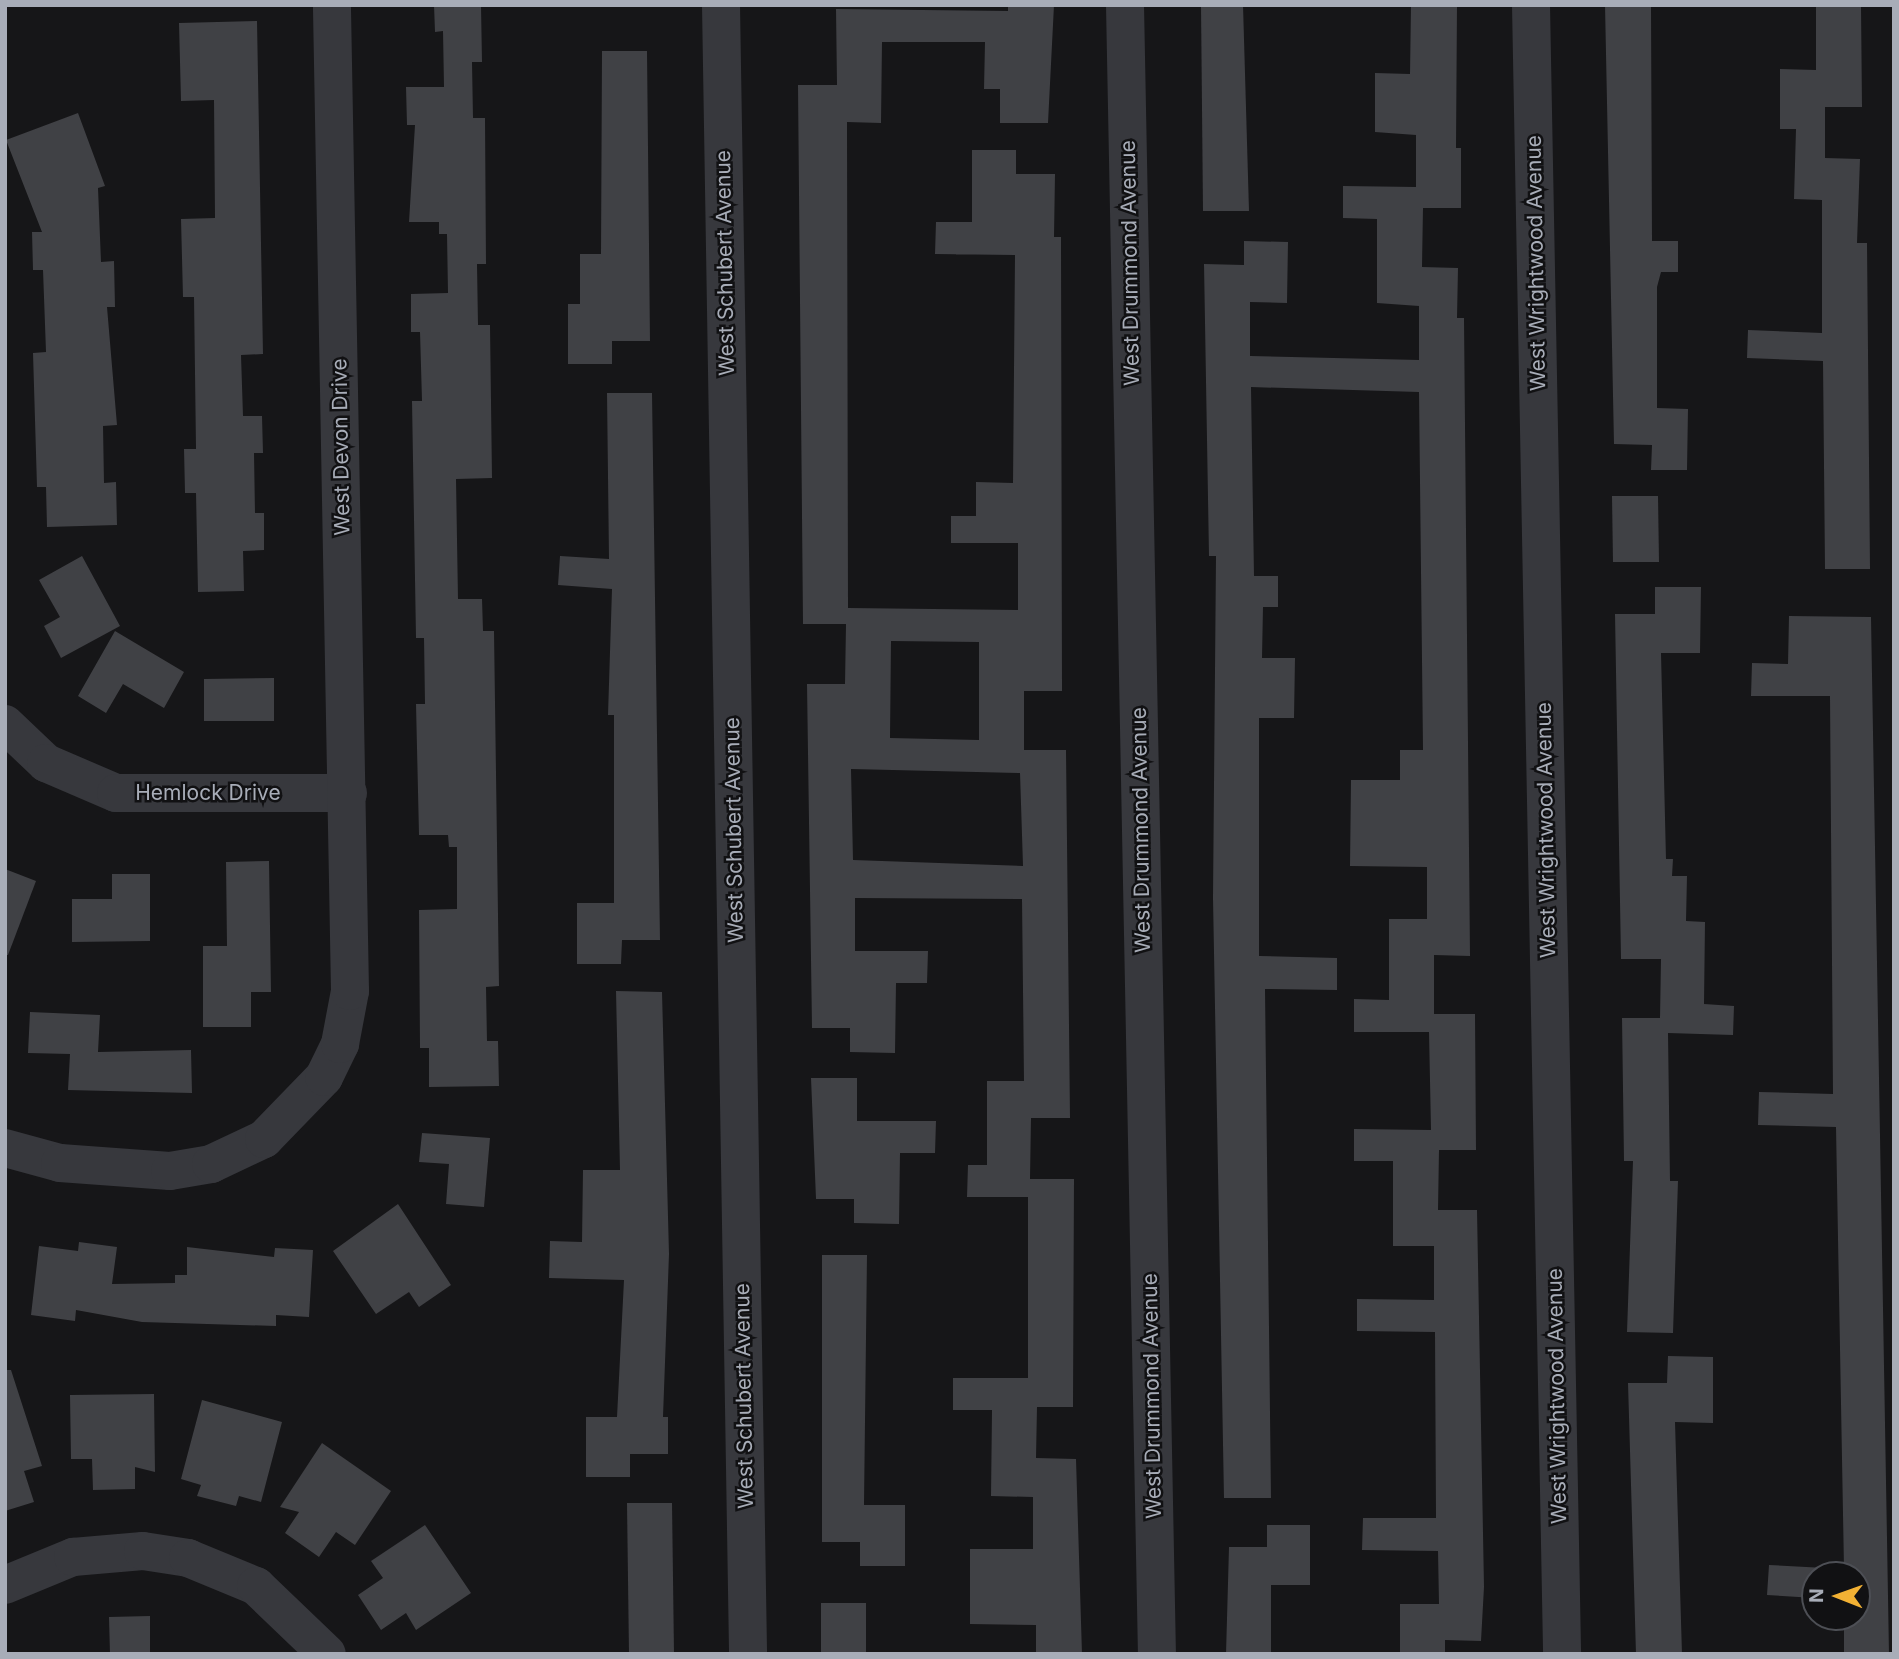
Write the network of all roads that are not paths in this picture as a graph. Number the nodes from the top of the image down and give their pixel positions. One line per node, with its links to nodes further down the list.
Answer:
1 (332, 5): 6 (street, West Devon Drive)
2 (721, 5): 10 (street, West Schubert Avenue)
3 (1125, 5): 11 (street, West Drummond Avenue)
4 (1531, 5): 12 (street, West Wrightwood Avenue)
5 (5, 724): 6 (street, Hemlock Drive)
6 (348, 793): 7 (street, West Devon Drive)
7 (5, 1148)
8 (5, 1585): 9 (street)
9 (327, 1654)
10 (748, 1654)
11 (1157, 1654)
12 (1562, 1654)

